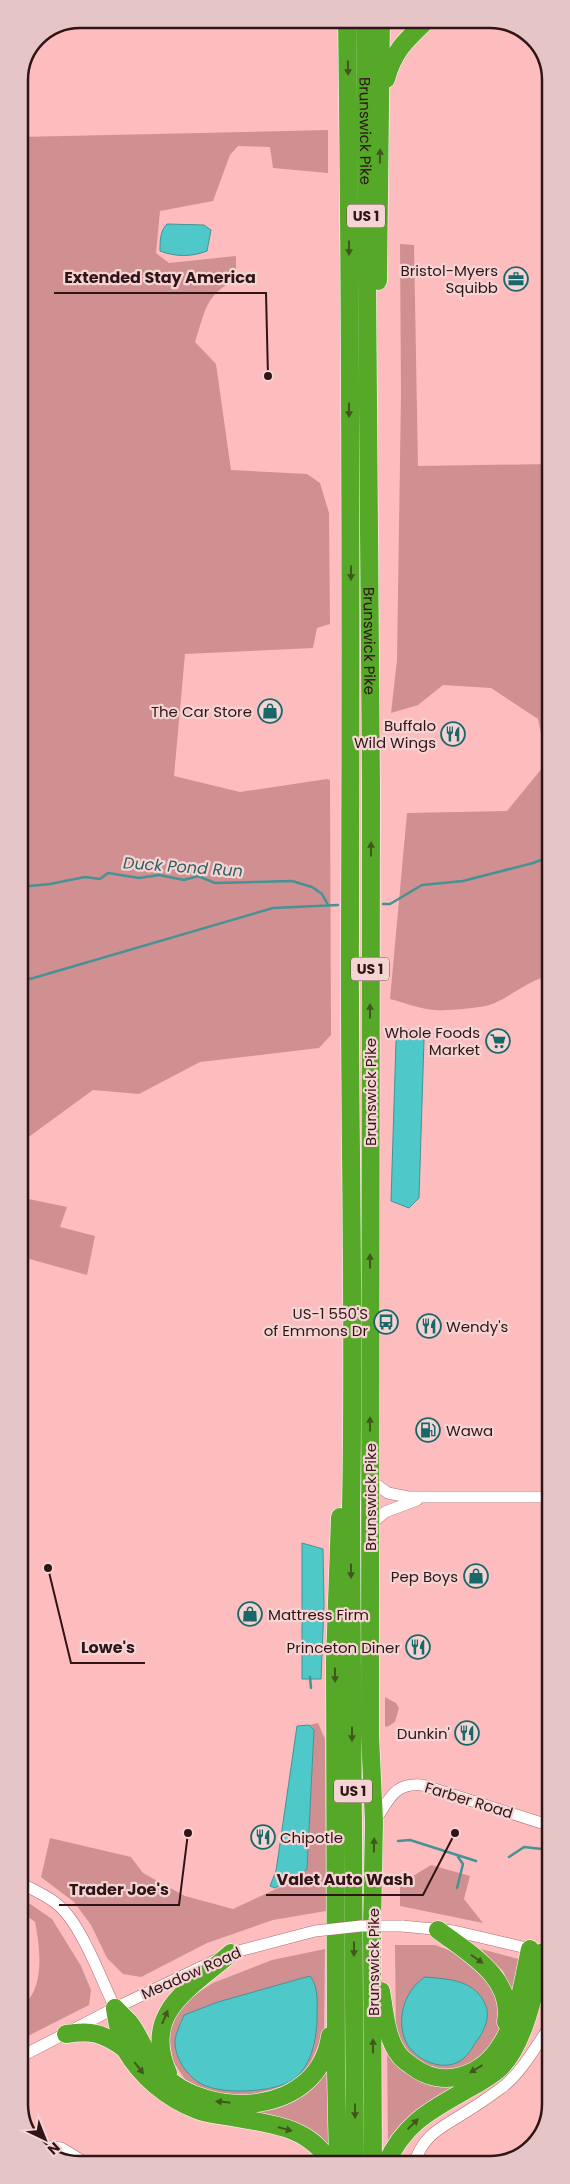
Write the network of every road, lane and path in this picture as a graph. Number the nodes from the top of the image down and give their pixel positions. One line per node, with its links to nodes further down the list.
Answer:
1 (347, 28): 7 (highway, Brunswick Pike / US 1, one-way to 7)
2 (364, 28): 6 (highway, Brunswick Pike / US 1)
3 (381, 28): 5 (highway)
4 (418, 28): 5 (highway)
5 (381, 101): 6 (highway, one-way to 5)
6 (369, 413): 8 (highway, Brunswick Pike / US 1, one-way to 6)
7 (353, 1418): 19 (highway, one-way to 19); 31 (highway, Brunswick Pike / US 1, one-way to 31)
8 (370, 1480): 9 (street); 11 (highway, Brunswick Pike / US 1)
9 (426, 1497): 10 (street); 11 (street)
10 (542, 1497)
11 (370, 1525): 12 (highway, Brunswick Pike / US 1)
12 (374, 1822): 13 (street, Farber Road); 15 (highway, Brunswick Pike / US 1, one-way to 12)
13 (542, 1823)
14 (28, 1887): 20 (street)
15 (372, 1928): 23 (highway, one-way to 15); 32 (highway, Brunswick Pike / US 1, one-way to 15)
16 (438, 1930): 17 (street, Meadow Road); 18 (street, Meadow Road, bridge); 23 (highway, one-way to 23)
17 (541, 1951): 23 (highway); 33 (highway, one-way to 17)
18 (231, 1953): 20 (street, Meadow Road); 26 (highway, one-way to 18)
19 (336, 1989): 26 (highway, one-way to 26); 30 (highway)
20 (115, 2008): 21 (street, Meadow Road); 24 (highway); 26 (highway)
21 (66, 2034): 24 (highway); 25 (street, Meadow Road)
22 (542, 2037): 34 (street)
23 (502, 2043)
24 (124, 2048): 29 (highway, one-way to 29)
25 (28, 2053)
26 (171, 2081)
27 (48, 2147): 28 (street)
28 (74, 2156)
29 (325, 2156)
30 (338, 2156)
31 (355, 2156)
32 (373, 2156)
33 (390, 2156)
34 (416, 2156)

